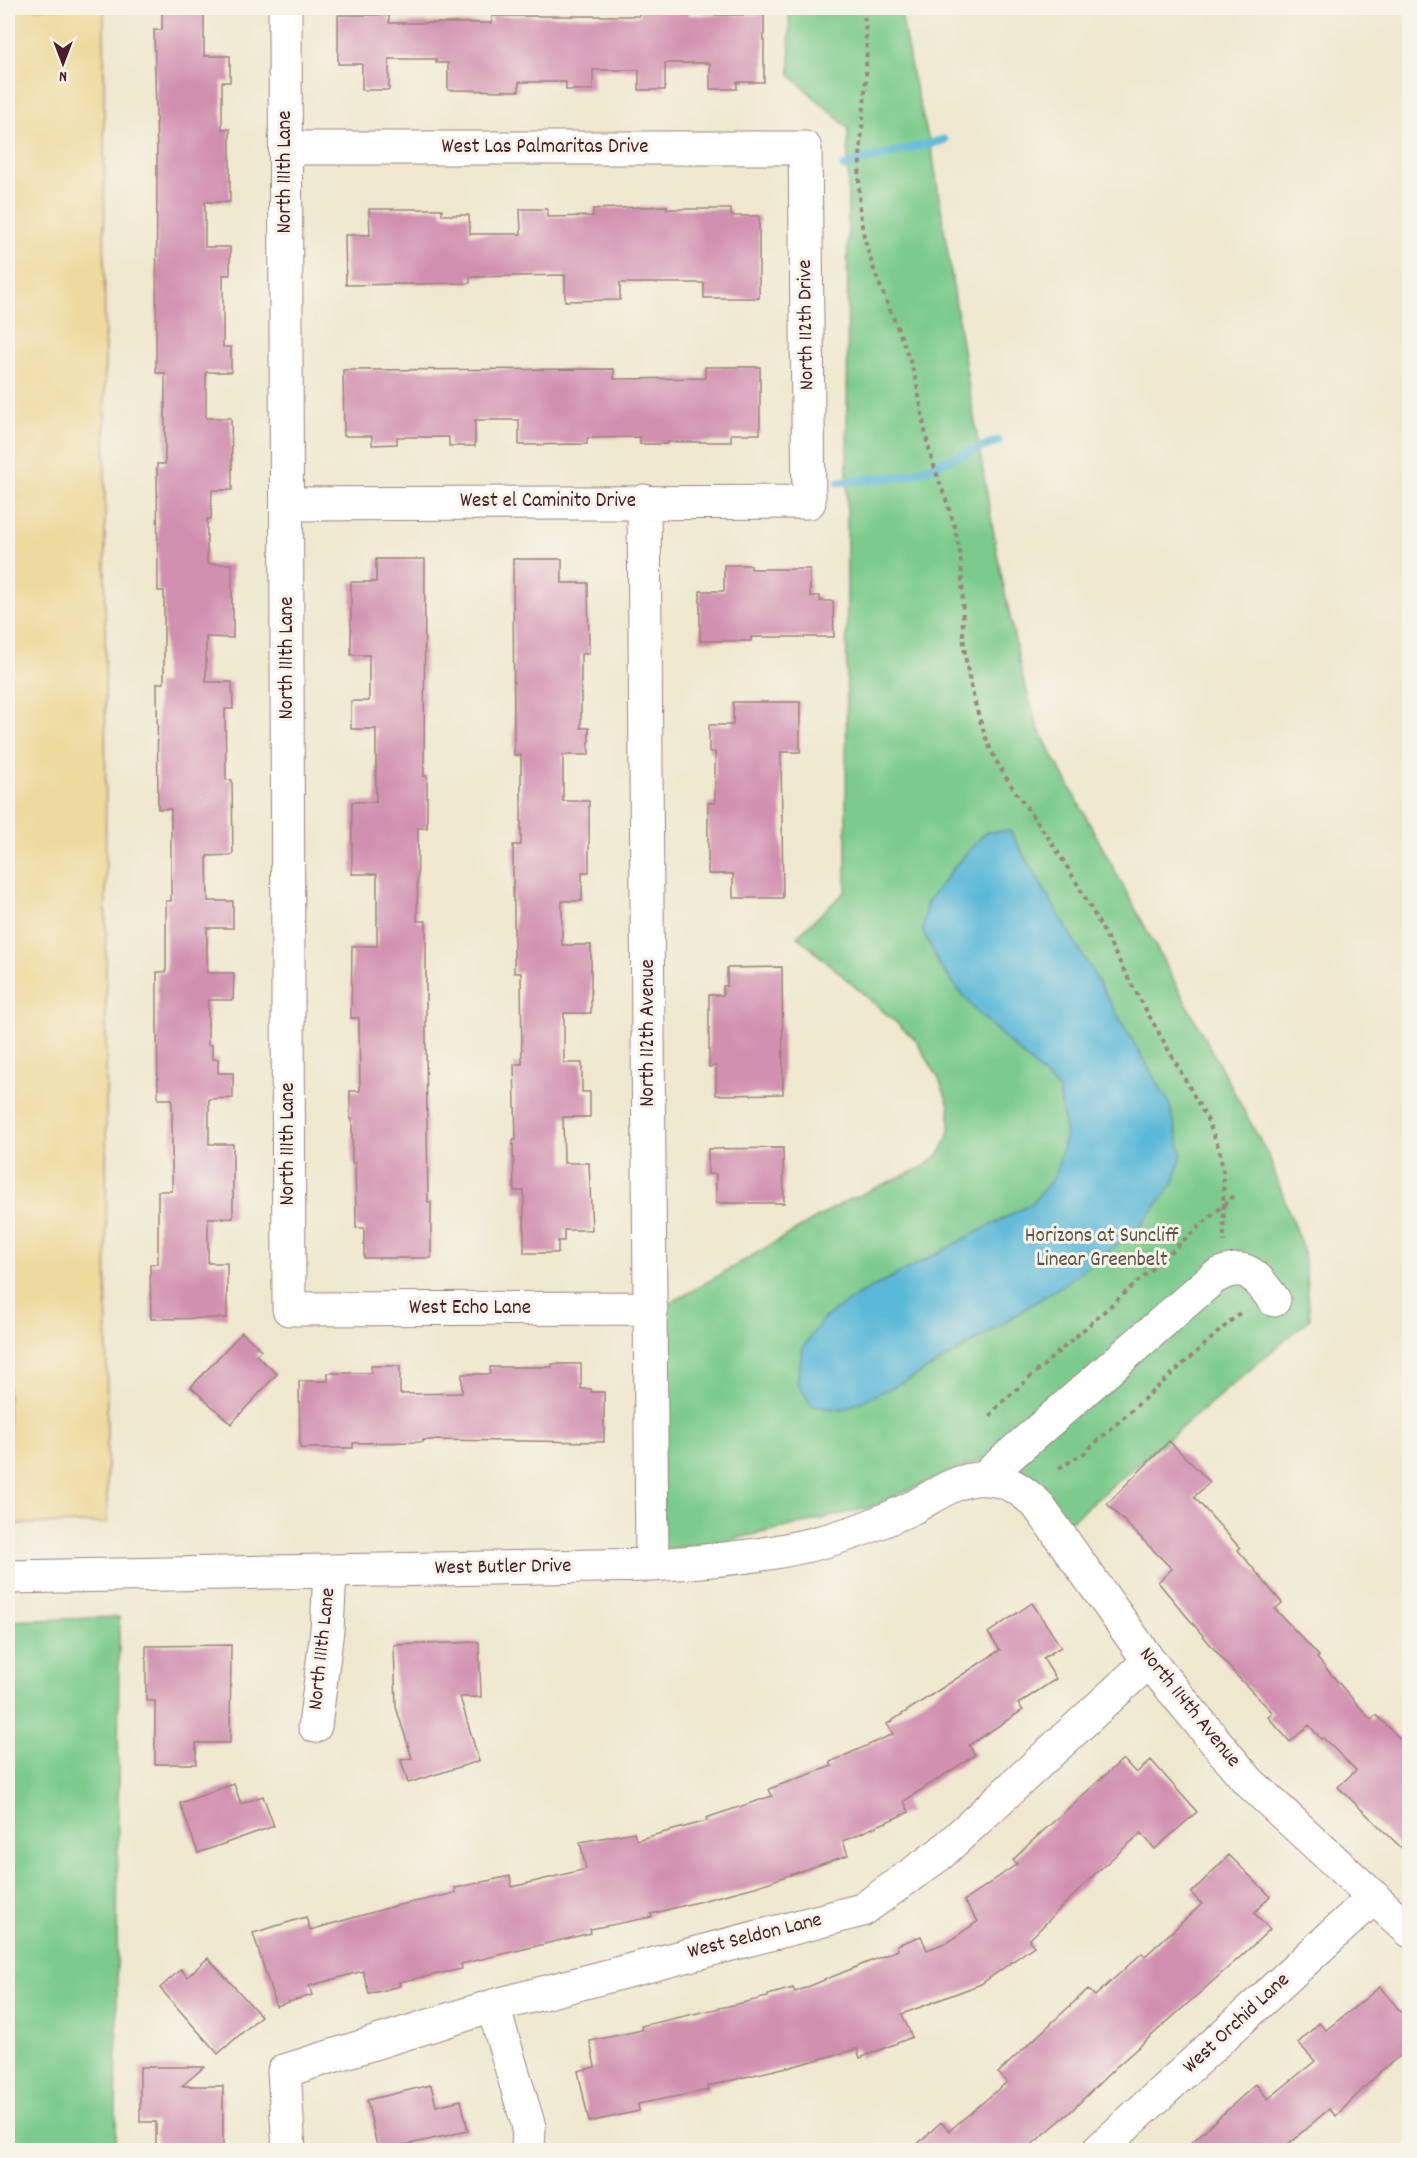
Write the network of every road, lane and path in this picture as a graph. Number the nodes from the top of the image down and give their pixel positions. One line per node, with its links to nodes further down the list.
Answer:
1 (285, 8): 3 (street, North 111th Lane)
2 (863, 8): 9 (path)
3 (286, 148): 4 (street, West Las Palmaritas Drive); 7 (street, North 111th Lane)
4 (805, 148): 6 (street, North 112th Drive)
5 (644, 501): 6 (street, West el Caminito Drive); 7 (street, West el Caminito Drive); 12 (street, North 112th Avenue)
6 (809, 502)
7 (288, 504): 13 (street, North 111th Lane)
8 (1237, 1193): 9 (path)
9 (1223, 1206): 10 (path); 14 (path)
10 (1228, 1269): 11 (street); 16 (street)
11 (1270, 1295): 15 (path)
12 (651, 1308): 13 (street, West Echo Lane); 17 (street, North 112th Avenue)
13 (289, 1309)
14 (990, 1416)
15 (1059, 1468)
16 (984, 1478): 17 (street, West Butler Drive); 20 (street, North 114th Avenue)
17 (652, 1565): 18 (street, West Butler Drive)
18 (330, 1572): 19 (street, West Butler Drive); 21 (street, North 111th Lane)
19 (8, 1577)
20 (1149, 1660): 22 (street, North 114th Avenue); 24 (street, West Seldon Lane)
21 (315, 1726)
22 (1374, 1897): 23 (street, North 114th Avenue); 27 (street, West Orchid Lane)
23 (1410, 1931)
24 (493, 2006): 25 (street, West Seldon Lane); 26 (street)
25 (289, 2151)
26 (528, 2151)
27 (1099, 2151)

